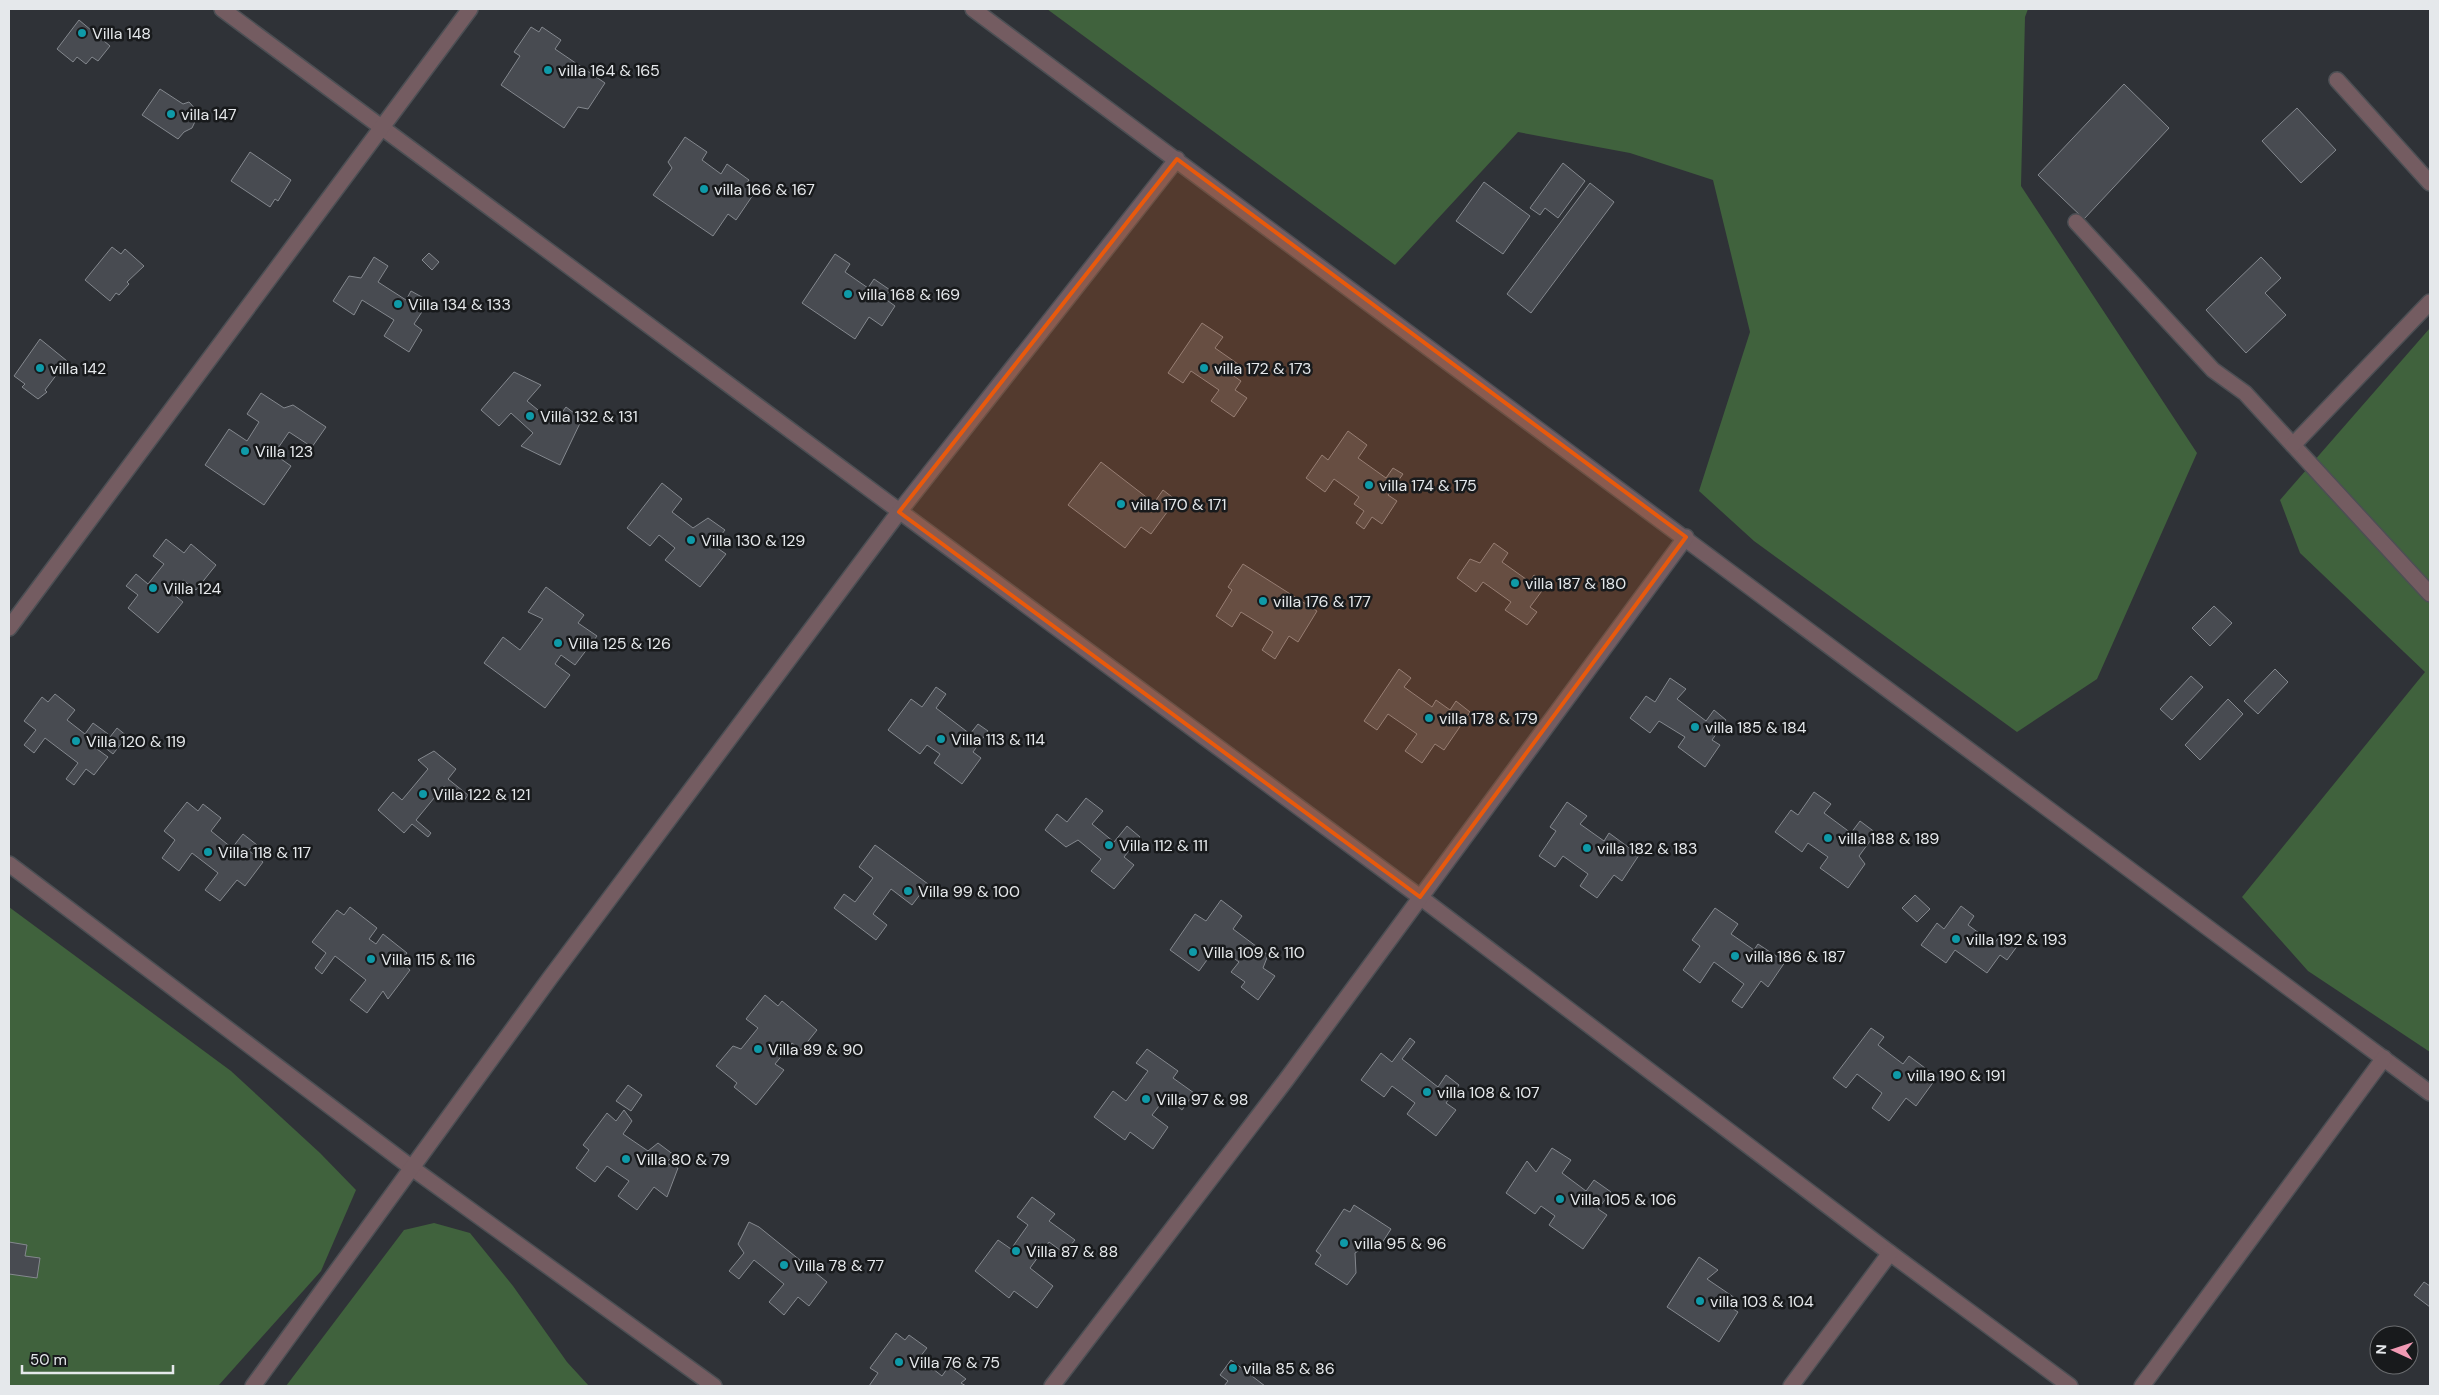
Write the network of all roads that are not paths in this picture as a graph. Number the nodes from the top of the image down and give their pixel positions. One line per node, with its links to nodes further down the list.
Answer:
1 (222, 9): 5 (street)
2 (470, 9): 5 (street)
3 (973, 9): 6 (street)
4 (2337, 80): 7 (street)
5 (382, 128): 11 (street); 14 (street)
6 (1177, 159): 11 (street); 12 (street)
7 (2430, 183)
8 (2076, 222): 10 (street)
9 (2430, 302): 10 (street)
10 (2293, 445): 13 (street)
11 (899, 512): 16 (street); 19 (street)
12 (1686, 537): 16 (street); 17 (street)
13 (2430, 594)
14 (9, 628)
15 (9, 864): 19 (street)
16 (1420, 897): 20 (street); 23 (street)
17 (2384, 1058): 18 (street); 26 (street)
18 (2430, 1093)
19 (412, 1168): 21 (street); 22 (street)
20 (1890, 1253): 24 (street); 25 (street)
21 (253, 1386)
22 (714, 1386)
23 (1052, 1386)
24 (1791, 1386)
25 (2070, 1386)
26 (2142, 1386)

